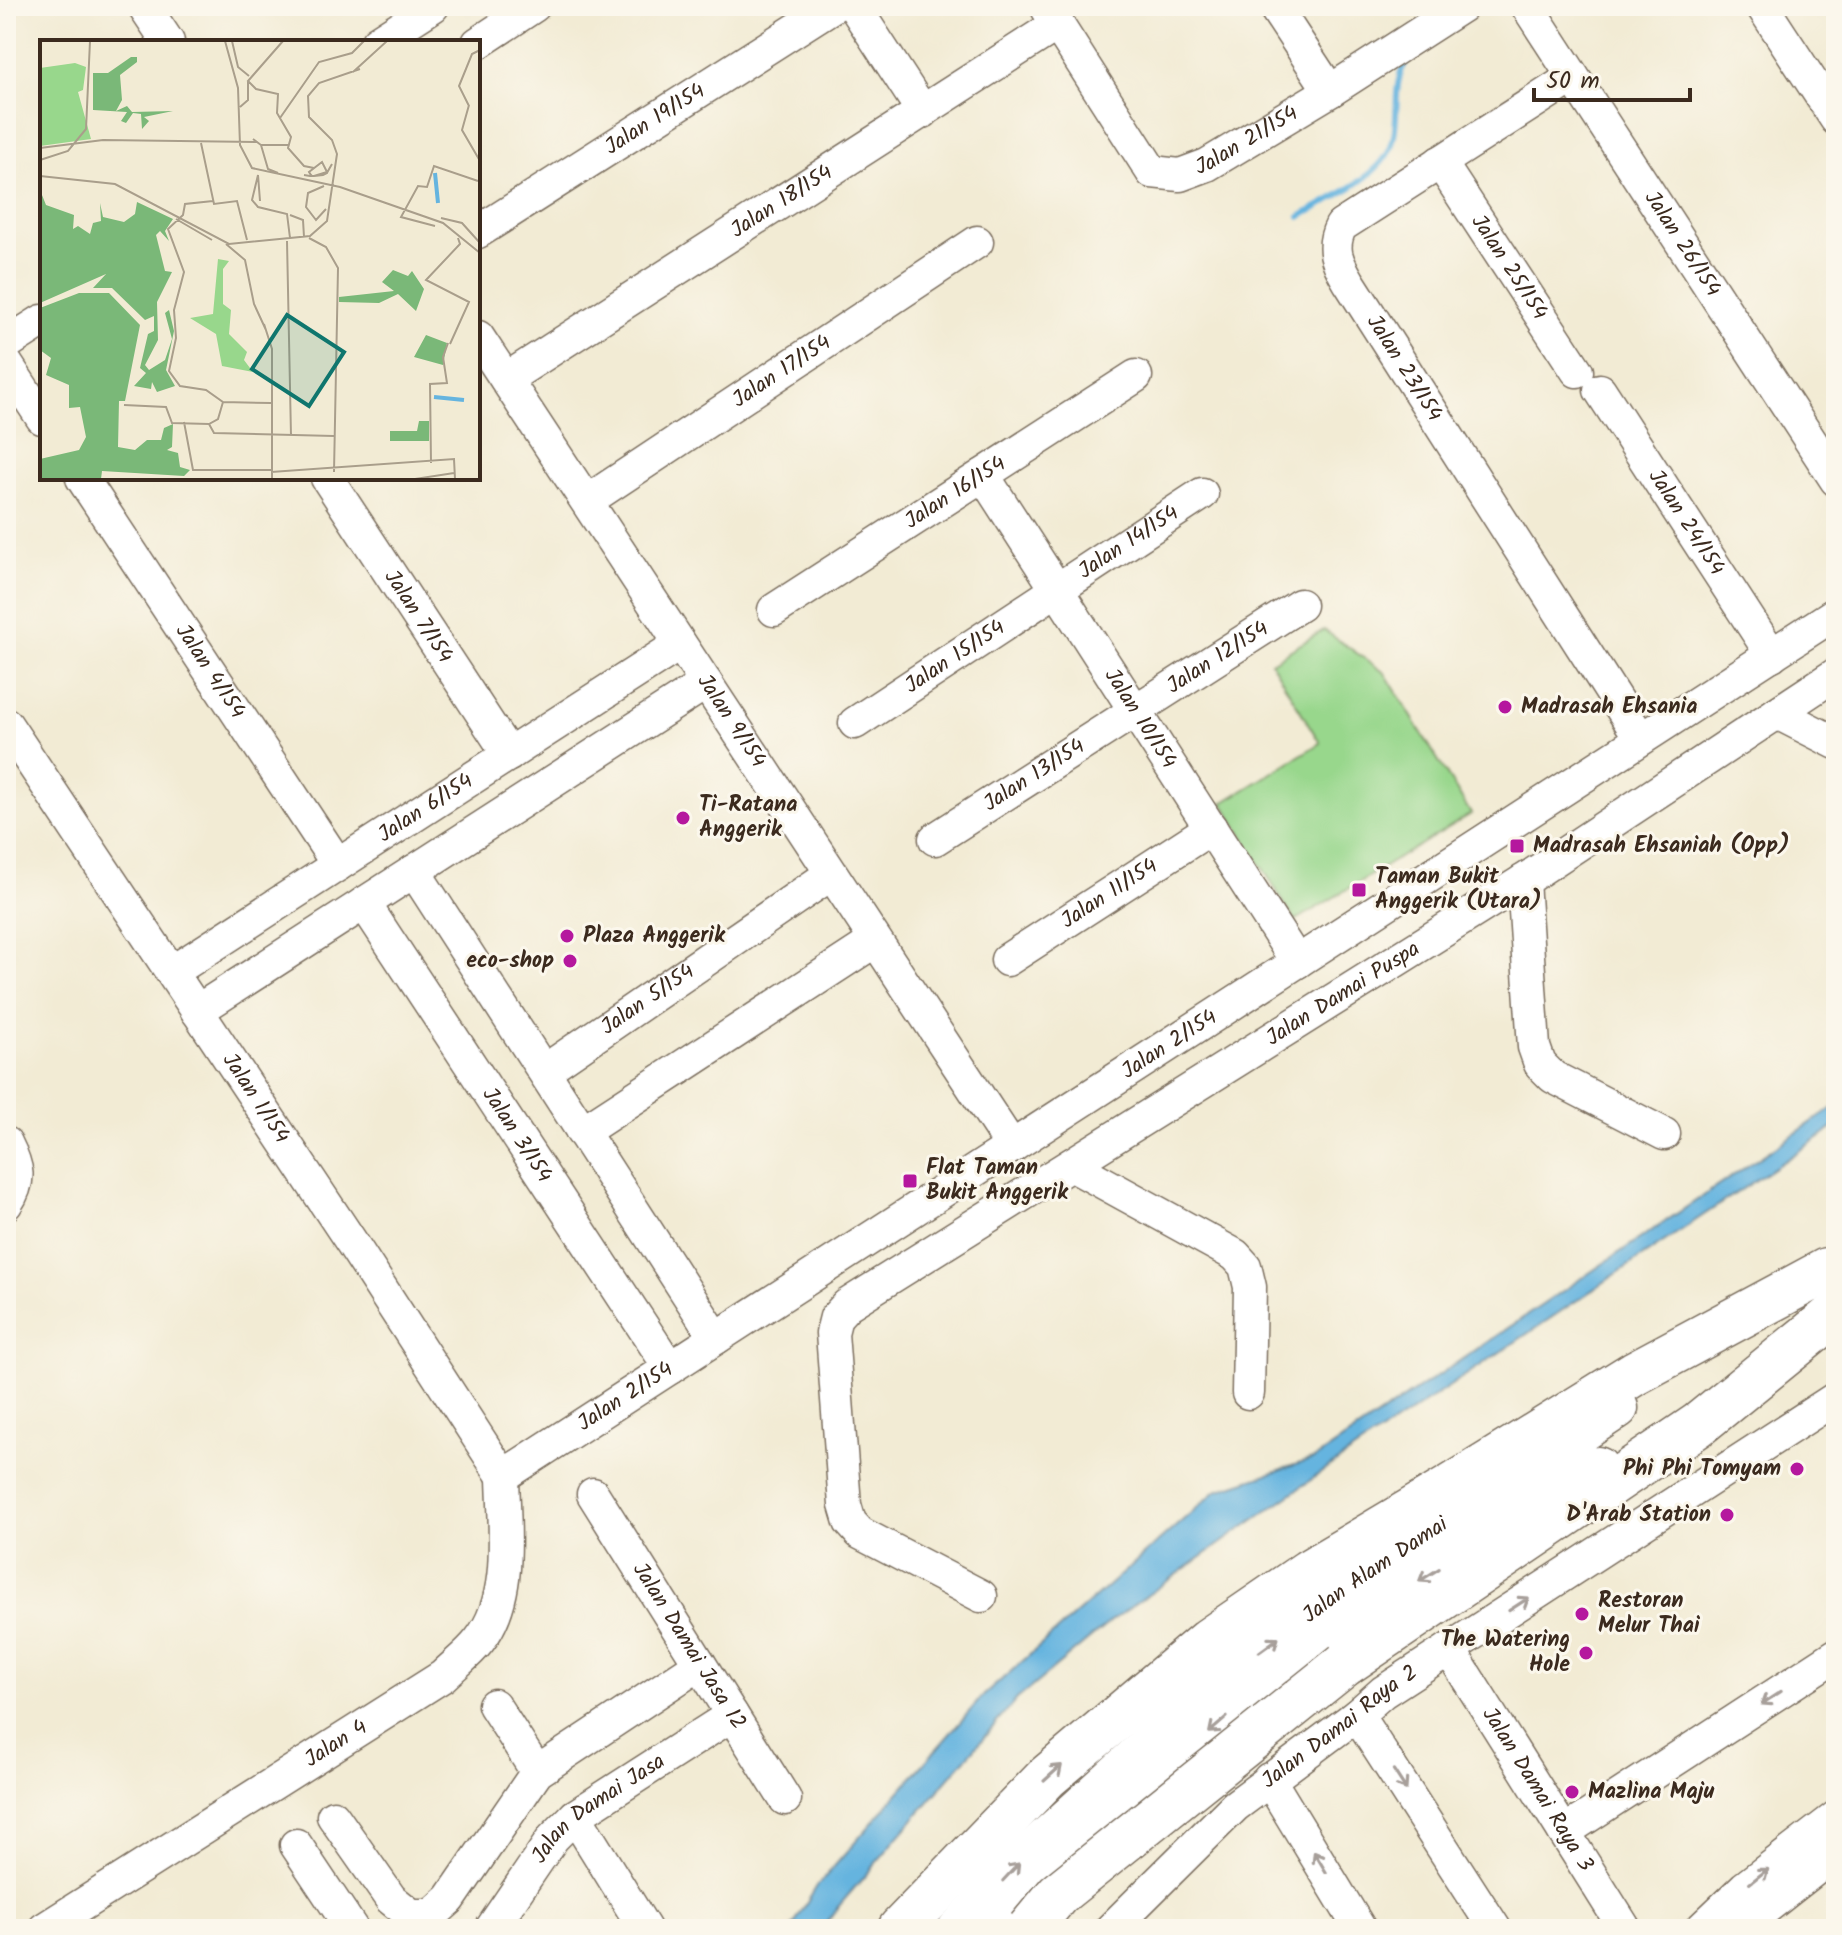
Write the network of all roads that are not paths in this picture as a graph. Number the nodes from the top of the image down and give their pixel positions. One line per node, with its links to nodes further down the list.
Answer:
1 (144, 6): 11 (street)
2 (534, 6): 13 (street)
3 (833, 6): 19 (street, Jalan 19/154)
4 (854, 6): 16 (street)
5 (1274, 6): 15 (street)
6 (1462, 6): 15 (street, Jalan 21/154)
7 (1527, 6): 14 (street, Jalan 26/154)
8 (1762, 6): 17 (street)
9 (1052, 15): 15 (street, Jalan 21/154); 16 (street, Jalan 18/154)
10 (415, 19): 12 (street)
11 (167, 40)
12 (380, 40)
13 (480, 42)
14 (1573, 77): 18 (street, Jalan 23/154); 32 (street, Jalan 26/154)
15 (1330, 91)
16 (923, 112): 26 (street, Jalan 18/154)
17 (1836, 119)
18 (1440, 162): 27 (street, Jalan 25/154); 47 (street, Jalan 23/154)
19 (480, 231)
20 (977, 242): 34 (street, Jalan 17/154)
21 (40, 322): 23 (street)
22 (480, 340): 26 (street, Jalan 9/154)
23 (6, 344)
24 (6, 363): 28 (street)
25 (1136, 376): 29 (street, Jalan 16/154)
26 (506, 379): 34 (street, Jalan 9/154)
27 (1588, 380): 40 (street, Jalan 24/154)
28 (40, 415)
29 (983, 475): 35 (street, Jalan 10/154); 37 (street, Jalan 16/154)
30 (83, 480): 52 (street, Jalan 4/154)
31 (328, 480): 49 (street, Jalan 7/154)
32 (1836, 480)
33 (1202, 494): 35 (street, Jalan 14/154)
34 (587, 501): 39 (street, Jalan 9/154)
35 (1058, 592): 43 (street, Jalan 10/154); 45 (street, Jalan 15/154)
36 (1300, 605): 43 (street, Jalan 12/154)
37 (774, 610)
38 (1836, 613): 40 (street, Jalan 2/154)
39 (680, 644): 42 (street, Jalan 9/154); 49 (street, Jalan 6/154)
40 (1772, 655): 47 (street, Jalan 2/154)
41 (1836, 674): 44 (street, Jalan Damai Puspa)
42 (706, 683): 53 (street); 54 (street, Jalan 9/154)
43 (1134, 710): 50 (street, Jalan 10/154); 51 (street, Jalan 13/154)
44 (1777, 713): 48 (street); 55 (street, Jalan Damai Puspa)
45 (855, 723)
46 (6, 724): 60 (street, Jalan 1/154)
47 (1641, 739): 59 (street, Jalan 2/154)
48 (1836, 743)
49 (509, 755): 52 (street, Jalan 6/154)
50 (1211, 828): 58 (street, Jalan 11/154); 59 (street, Jalan 10/154)
51 (935, 839)
52 (338, 865): 60 (street, Jalan 6/154)
53 (414, 871): 56 (street); 62 (street)
54 (831, 874): 57 (street, Jalan 9/154); 62 (street, Jalan 5/154)
55 (1523, 881): 64 (street); 67 (street, Jalan Damai Puspa)
56 (364, 903): 61 (street); 71 (street, Jalan 3/154)
57 (875, 941): 63 (street); 66 (street, Jalan 9/154)
58 (1007, 960)
59 (1297, 962): 66 (street, Jalan 2/154)
60 (172, 972): 61 (street, Jalan 1/154)
61 (197, 1011): 74 (street, Jalan 1/154)
62 (544, 1071): 63 (street)
63 (582, 1132): 70 (street)
64 (1664, 1134)
65 (6, 1144): 68 (street)
66 (1012, 1147): 70 (street, Jalan 2/154)
67 (1071, 1165): 72 (street); 76 (street, Jalan Damai Puspa)
68 (6, 1204)
69 (1834, 1289): 89 (main road, Jalan Alam Damai, one-way to 89); 97 (highway, one-way to 69); 98 (main road, Jalan Alam Damai, one-way to 69); 100 (highway, bridge)
70 (716, 1338): 71 (street, Jalan 2/154)
71 (670, 1368): 74 (street, Jalan 2/154)
72 (1248, 1393)
73 (1836, 1398): 77 (street, Jalan Damai Raya 2, one-way to 73)
74 (503, 1476): 93 (street, Jalan 4)
75 (593, 1494): 79 (street, Jalan Damai Jasa 12)
76 (981, 1596)
77 (1449, 1649): 82 (street, Jalan Damai Raya 2); 90 (street, Jalan Damai Raya 3)
78 (1836, 1655): 90 (street, one-way to 90)
79 (700, 1664): 81 (street, Jalan Damai Jasa 12); 83 (street)
80 (494, 1705): 83 (street)
81 (732, 1715): 85 (street, Jalan Damai Jasa 12); 87 (street, Jalan Damai Jasa)
82 (1357, 1715): 84 (street, Jalan Damai Raya 2); 104 (street, one-way to 104)
83 (537, 1772): 86 (street)
84 (1269, 1779): 102 (street, Jalan Damai Raya 2); 103 (street, one-way to 84)
85 (785, 1799)
86 (333, 1816)
87 (575, 1816): 95 (street, Jalan Damai Jasa); 96 (street)
88 (1836, 1817): 106 (street, one-way to 88)
89 (1100, 1826): 99 (main road, Jalan Alam Damai); 101 (main road)
90 (1564, 1832): 105 (street, Jalan Damai Raya 3)
91 (296, 1845): 94 (street)
92 (1836, 1853): 107 (street)
93 (44, 1929)
94 (352, 1929)
95 (491, 1929)
96 (645, 1929)
97 (900, 1929)
98 (958, 1929)
99 (998, 1929)
100 (1029, 1929)
101 (1053, 1929)
102 (1111, 1929)
103 (1360, 1929)
104 (1495, 1929)
105 (1625, 1929)
106 (1701, 1929)
107 (1743, 1929)

